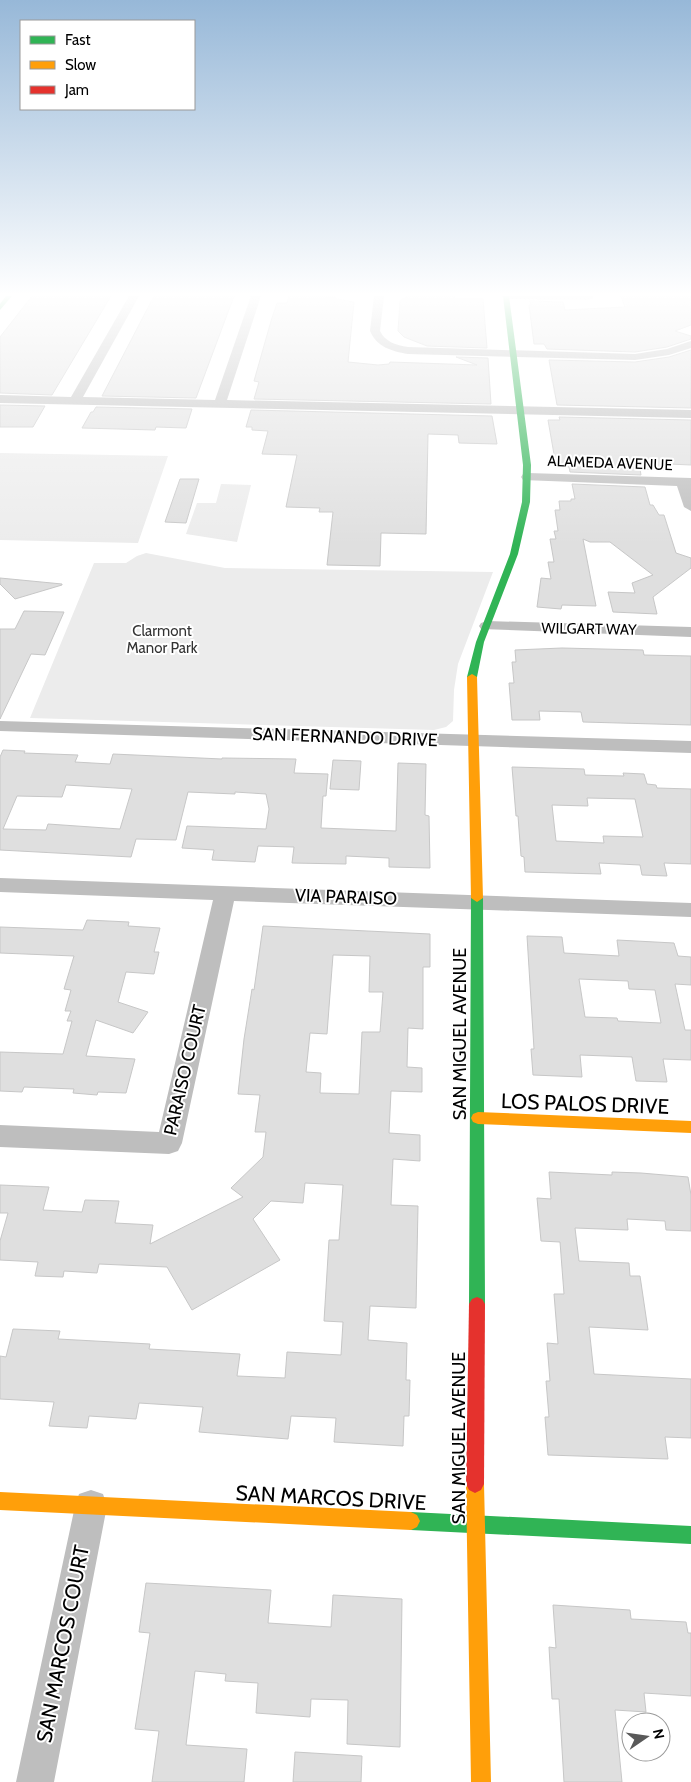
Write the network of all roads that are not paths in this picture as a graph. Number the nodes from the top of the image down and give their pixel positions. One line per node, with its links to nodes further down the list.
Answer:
1 (87, 379): 5 (street)
2 (228, 379): 6 (street)
3 (517, 379): 7 (street, SAN MIGUEL AVENUE)
4 (0, 399): 5 (street)
5 (75, 401): 6 (street)
6 (220, 404): 7 (street)
7 (520, 410): 8 (street); 9 (street, SAN MIGUEL AVENUE)
8 (691, 414)
9 (528, 477): 10 (street, ALAMEDA AVENUE); 12 (street, SAN MIGUEL AVENUE)
10 (687, 482): 11 (street)
11 (691, 507)
12 (487, 626): 13 (street, WILGART WAY); 15 (street, SAN MIGUEL AVENUE)
13 (691, 632)
14 (0, 726): 15 (street, SAN FERNANDO DRIVE)
15 (474, 740): 16 (street, SAN FERNANDO DRIVE); 19 (street, SAN MIGUEL AVENUE)
16 (691, 747)
17 (0, 885): 18 (street, VIA PARAISO)
18 (225, 893): 19 (street, VIA PARAISO); 23 (street, PARAISO COURT)
19 (477, 902): 20 (street, VIA PARAISO); 21 (street, SAN MIGUEL AVENUE)
20 (691, 910)
21 (478, 1118): 22 (street, LOS PALOS DRIVE); 26 (street, SAN MIGUEL AVENUE)
22 (691, 1127)
23 (0, 1136)
24 (0, 1501): 25 (street, SAN MARCOS DRIVE)
25 (91, 1506): 26 (street, SAN MARCOS DRIVE); 28 (street, SAN MARCOS COURT)
26 (476, 1524): 27 (street, SAN MARCOS DRIVE); 29 (street, SAN MIGUEL AVENUE)
27 (691, 1535)
28 (35, 1782)
29 (481, 1782)

